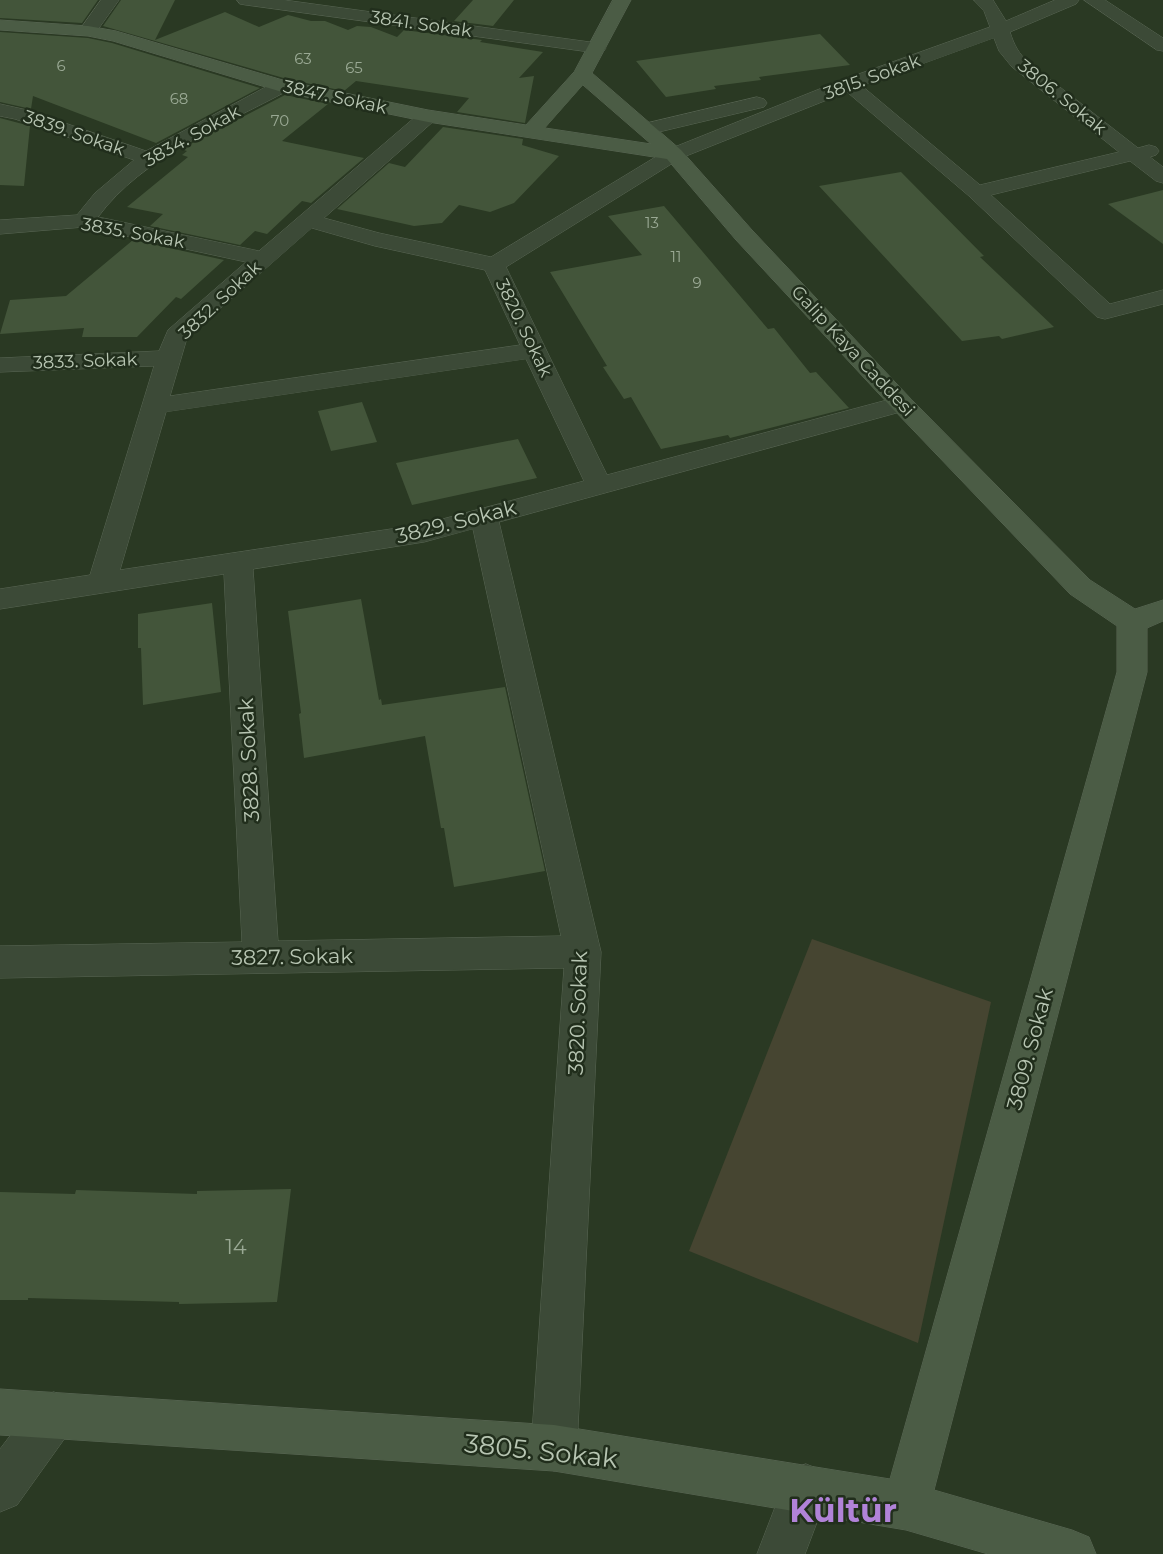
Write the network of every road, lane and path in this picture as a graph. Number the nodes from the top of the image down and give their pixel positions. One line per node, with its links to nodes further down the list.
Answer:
1 (110, 0): 9 (street)
2 (246, 0): 11 (street, 3841. Sokak)
3 (622, 0): 11 (street)
4 (983, 0): 8 (street, 3806. Sokak)
5 (1070, 0): 8 (street, 3815. Sokak)
6 (1093, 0): 10 (street)
7 (0, 25): 9 (street, 3847. Sokak)
8 (999, 30): 14 (street, 3815. Sokak); 21 (street, 3806. Sokak)
9 (88, 31): 13 (street, 3847. Sokak)
10 (1163, 46)
11 (597, 48): 12 (street)
12 (582, 74): 17 (street, Galip Kaya Caddesi); 18 (street)
13 (282, 86): 16 (street, 3847. Sokak); 22 (street, 3834. Sokak)
14 (839, 88): 17 (street); 20 (street, 3815. Sokak); 24 (street)
15 (0, 110): 22 (street, 3839. Sokak)
16 (428, 116): 18 (street, 3847. Sokak); 25 (street, 3832. Sokak)
17 (646, 129): 20 (street, Galip Kaya Caddesi)
18 (531, 132): 20 (street, 3847. Sokak)
19 (1163, 148): 21 (street)
20 (674, 154): 29 (street, 3820. Sokak); 34 (street, Galip Kaya Caddesi)
21 (1134, 154): 23 (street, 3806. Sokak); 24 (street)
22 (148, 158): 26 (street, 3834. Sokak)
23 (1163, 177)
24 (976, 192): 30 (street)
25 (308, 220): 28 (street, 3832. Sokak); 29 (street)
26 (84, 222): 27 (street, 3835. Sokak); 28 (street, 3835. Sokak)
27 (0, 227)
28 (264, 259): 32 (street, 3832. Sokak)
29 (494, 265): 31 (street, 3820. Sokak)
30 (1163, 297)
31 (535, 350): 35 (street); 36 (street, 3820. Sokak)
32 (170, 358): 33 (street, 3833. Sokak); 35 (street, 3832. Sokak)
33 (0, 365)
34 (902, 404): 36 (street, 3829. Sokak); 41 (street, Galip Kaya Caddesi)
35 (155, 405): 39 (street, 3832. Sokak)
36 (600, 485): 37 (street, 3829. Sokak)
37 (484, 517): 38 (street, 3829. Sokak); 42 (street, 3820. Sokak)
38 (238, 562): 39 (street, 3829. Sokak); 43 (street, 3828. Sokak)
39 (102, 583): 40 (street, 3829. Sokak)
40 (0, 599)
41 (1147, 616): 50 (street, 3809. Sokak)
42 (583, 952): 43 (street, 3827. Sokak); 47 (street, 3820. Sokak)
43 (261, 958): 44 (street, 3827. Sokak)
44 (0, 962)
45 (0, 1412): 46 (street, 3805. Sokak)
46 (54, 1414): 47 (street, 3805. Sokak); 48 (street)
47 (554, 1448): 49 (street, 3805. Sokak)
48 (0, 1488)
49 (806, 1488): 50 (street, 3805. Sokak); 51 (street)
50 (906, 1506): 52 (street, 3805. Sokak)
51 (781, 1554)
52 (1072, 1554)

